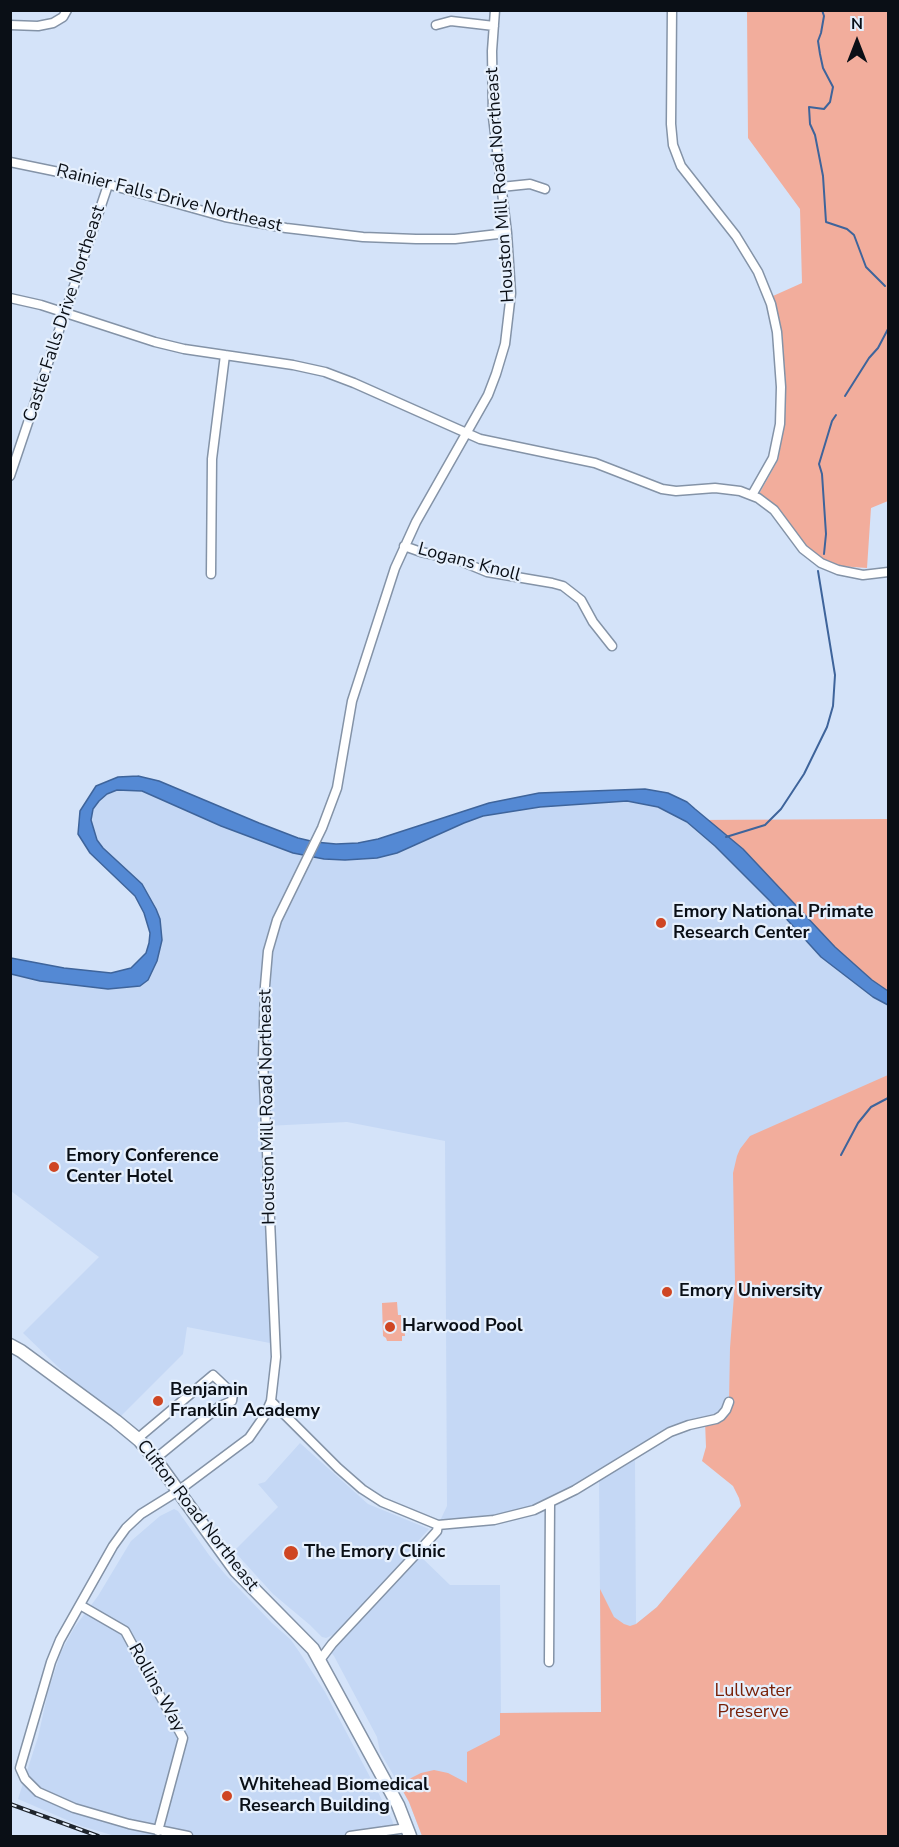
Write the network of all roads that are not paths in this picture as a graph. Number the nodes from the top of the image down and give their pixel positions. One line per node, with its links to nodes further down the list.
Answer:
1 (67, 10): 4 (street)
2 (495, 10): 6 (street, Houston Mill Road Northeast)
3 (672, 10): 18 (street)
4 (10, 25)
5 (436, 25): 6 (street)
6 (494, 26): 9 (street, Houston Mill Road Northeast)
7 (10, 162): 8 (street, Rainier Falls Drive Northeast)
8 (108, 185): 11 (street, Rainier Falls Drive Northeast); 13 (street, Castle Falls Drive Northeast)
9 (501, 187): 10 (street); 11 (street, Houston Mill Road Northeast)
10 (545, 189)
11 (507, 233): 15 (street, Houston Mill Road Northeast)
12 (10, 298): 13 (street)
13 (66, 313): 14 (street); 16 (street, Castle Falls Drive Northeast)
14 (225, 355): 15 (street); 21 (street)
15 (467, 434): 18 (street); 19 (street, Houston Mill Road Northeast)
16 (14, 451): 17 (street, Castle Falls Drive Northeast)
17 (10, 476)
18 (752, 495): 20 (street)
19 (404, 546): 22 (street, Logans Knoll); 25 (street, Houston Mill Road Northeast)
20 (888, 572)
21 (211, 573)
22 (612, 646)
23 (10, 1335): 24 (main road, Clifton Road Northeast)
24 (16, 1348): 27 (main road, Clifton Road Northeast)
25 (271, 1401): 29 (street, Houston Mill Road Northeast); 31 (street)
26 (729, 1402): 30 (street)
27 (137, 1439): 28 (main road, Clifton Road Northeast); 28 (street)
28 (155, 1459): 29 (main road, Clifton Road Northeast)
29 (178, 1491): 32 (street, Houston Mill Road Northeast); 33 (main road, Clifton Road Northeast)
30 (550, 1503): 31 (street); 34 (street)
31 (438, 1525): 33 (street)
32 (80, 1605): 35 (street, Rollins Way); 35 (street, Houston Mill Road Northeast)
33 (320, 1660): 36 (main road, Clifton Road Northeast)
34 (549, 1662)
35 (158, 1831): 37 (street)
36 (409, 1832): 38 (street)
37 (188, 1836)
38 (350, 1836)

